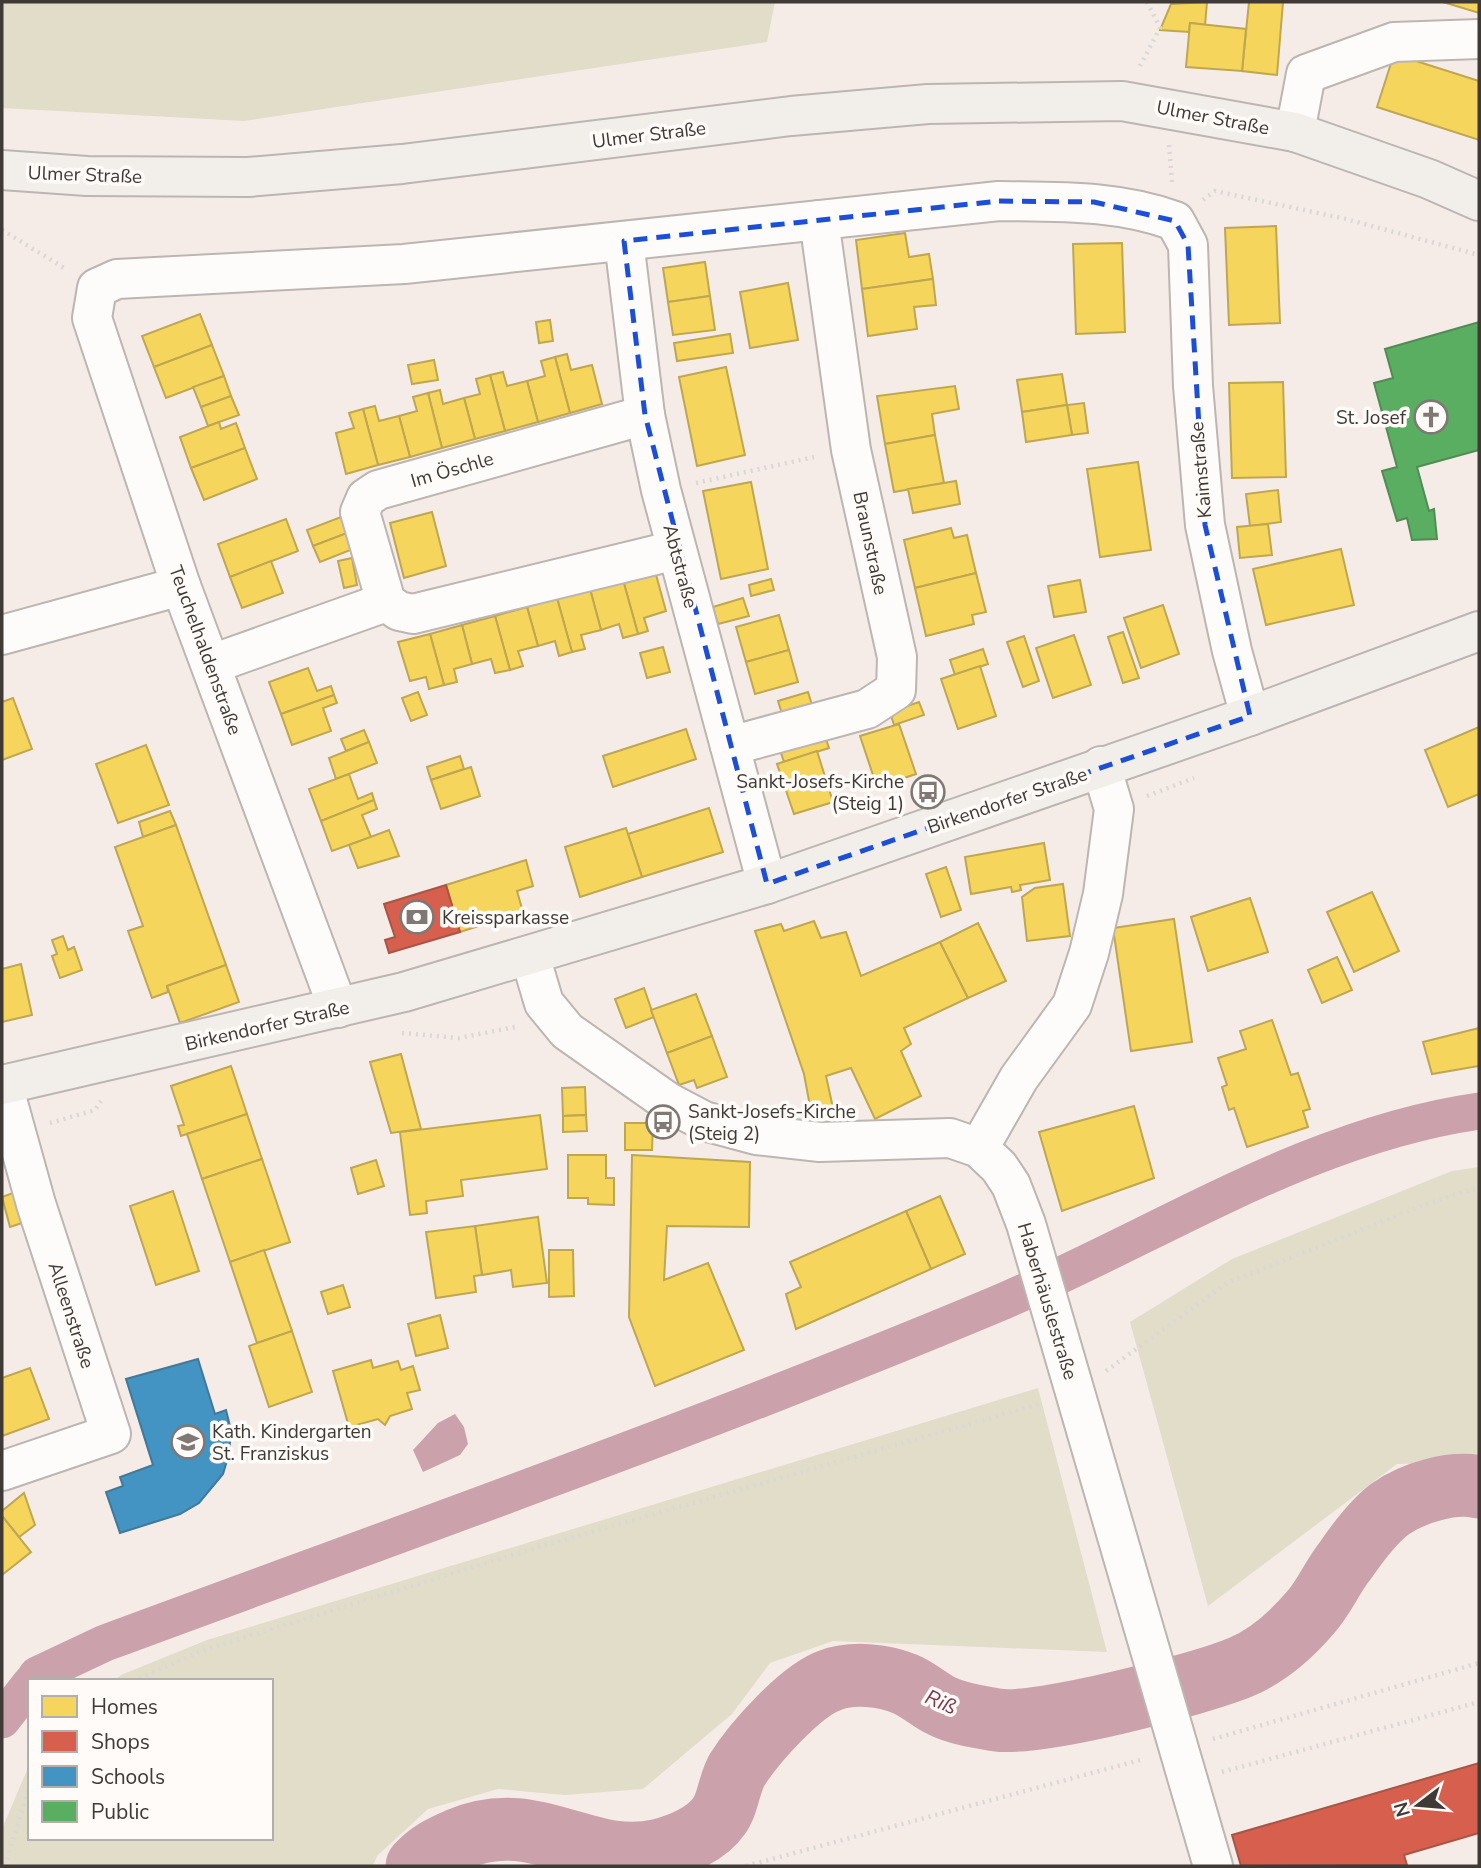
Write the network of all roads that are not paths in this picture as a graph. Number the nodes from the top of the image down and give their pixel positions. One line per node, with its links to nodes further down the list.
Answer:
1 (1479, 38): 2 (street, Ulmer Straße)
2 (1295, 132): 3 (main road, Ulmer Straße); 4 (main road, Ulmer Straße)
3 (2, 170)
4 (1429, 180): 5 (main road, Ulmer Straße); 6 (main road, Ulmer Straße)
5 (1479, 193)
6 (1479, 201)
7 (819, 220): 8 (street); 16 (street, Kaimstraße); 17 (street, Braunstraße)
8 (624, 241): 9 (street, Abtstraße); 11 (street, Teuchelhaldenstraße)
9 (645, 415): 10 (street, Abtstraße); 12 (street, Im Öschle)
10 (676, 550): 12 (street); 17 (street, Abtstraße)
11 (181, 586): 14 (street); 15 (street, Teuchelhaldenstraße)
12 (386, 602): 15 (street)
13 (1479, 631): 16 (main road, Birkendorfer Straße)
14 (2, 635)
15 (212, 664): 21 (street, Teuchelhaldenstraße)
16 (1250, 716): 18 (main road, Birkendorfer Straße)
17 (730, 746): 19 (street, Abtstraße)
18 (1101, 766): 19 (main road, Birkendorfer Straße); 23 (street)
19 (766, 884): 20 (main road, Birkendorfer Straße)
20 (530, 956): 21 (main road, Birkendorfer Straße); 23 (street)
21 (338, 1008): 22 (main road, Birkendorfer Straße)
22 (2, 1085): 24 (street, Alleenstraße)
23 (979, 1148): 25 (street, Haberhäuslestraße)
24 (2, 1471)
25 (1213, 1866)

